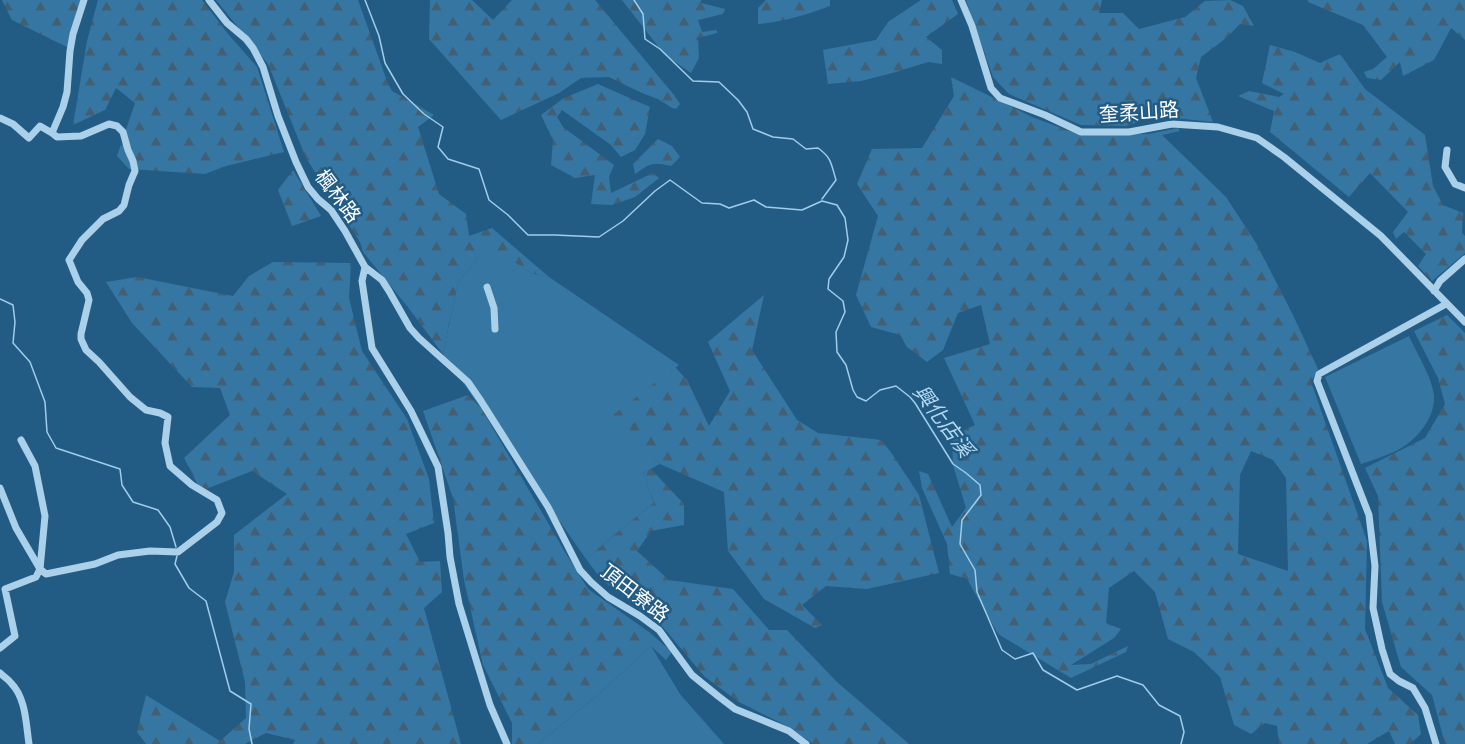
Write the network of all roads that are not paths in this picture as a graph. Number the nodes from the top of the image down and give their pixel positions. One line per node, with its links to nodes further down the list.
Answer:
1 (84, 0): 5 (street)
2 (209, 0): 9 (street, 楓林路)
3 (961, 0): 11 (street, 奎柔山路)
4 (0, 118): 5 (street)
5 (52, 133): 18 (street)
6 (1447, 150): 7 (street)
7 (1465, 188)
8 (1465, 259): 11 (street)
9 (365, 267): 15 (street, 楓林路); 22 (street)
10 (487, 287): 14 (street)
11 (1434, 291): 12 (street, 奎柔山路)
12 (1446, 304): 13 (street, 奎柔山路); 24 (street)
13 (1465, 322)
14 (495, 329)
15 (449, 364): 23 (street, 頂田寮路)
16 (21, 440): 18 (street)
17 (0, 488): 18 (street)
18 (40, 569): 19 (street)
19 (0, 648)
20 (0, 674): 21 (street)
21 (28, 744)
22 (507, 744)
23 (806, 744)
24 (1436, 744)

